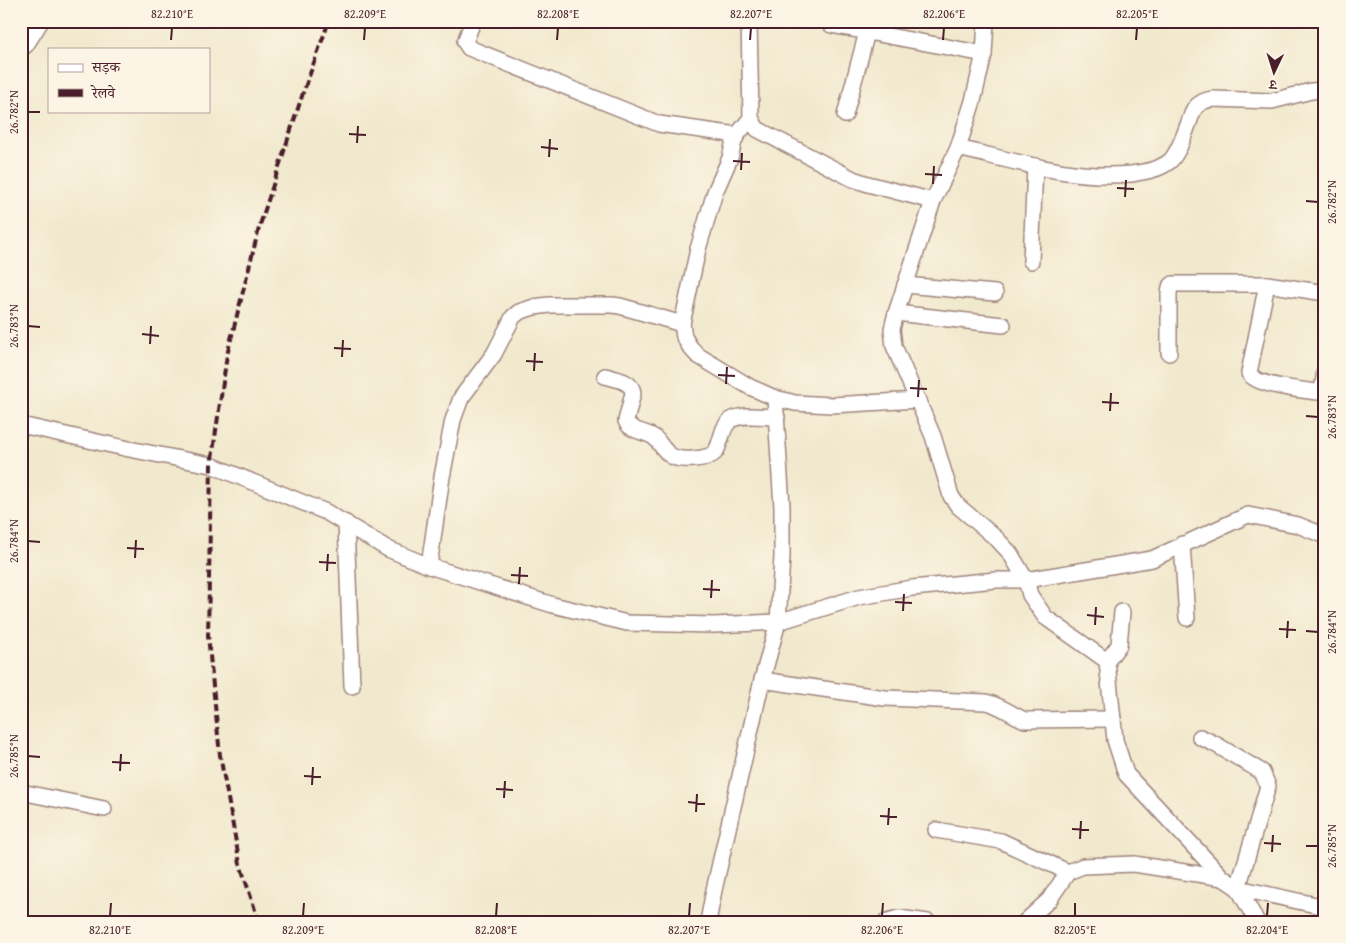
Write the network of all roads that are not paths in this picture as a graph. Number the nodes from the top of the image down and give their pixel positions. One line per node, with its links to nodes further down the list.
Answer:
1 (41, 21): 7 (street)
2 (473, 21): 12 (street)
3 (749, 21): 11 (street)
4 (986, 21): 8 (street)
5 (831, 25): 6 (street)
6 (867, 32): 8 (street); 10 (street)
7 (21, 49)
8 (984, 54): 13 (street)
9 (1325, 90): 14 (street)
10 (845, 115)
11 (750, 118): 12 (street); 15 (street)
12 (737, 135): 22 (street)
13 (958, 148): 14 (street); 15 (street)
14 (1036, 166): 16 (street)
15 (933, 201): 18 (street)
16 (1031, 261)
17 (1267, 284): 19 (street); 24 (street); 27 (street)
18 (905, 285): 20 (street); 21 (street)
19 (1325, 293)
20 (995, 294)
21 (896, 313): 23 (street); 29 (street)
22 (682, 324): 28 (street); 35 (street)
23 (1003, 325)
24 (1169, 353)
25 (1325, 370): 27 (street)
26 (605, 376): 30 (street)
27 (1324, 393)
28 (776, 398): 29 (street); 30 (street)
29 (918, 400): 36 (street)
30 (777, 418): 39 (street)
31 (21, 425): 32 (street)
32 (346, 523): 35 (street); 42 (street)
33 (1325, 536): 34 (street)
34 (1182, 544): 36 (street); 38 (street)
35 (430, 566): 39 (street)
36 (1026, 580): 39 (street); 40 (street)
37 (1122, 612): 40 (street)
38 (1187, 618)
39 (778, 622): 41 (street)
40 (1107, 661): 43 (street)
41 (762, 680): 43 (street); 52 (street)
42 (352, 686)
43 (1113, 719): 49 (street)
44 (1200, 737): 50 (street)
45 (21, 792): 46 (street)
46 (104, 809)
47 (936, 830): 48 (street)
48 (1068, 872): 49 (street); 55 (street)
49 (1223, 878): 50 (street)
50 (1238, 888): 51 (street); 56 (street)
51 (1325, 907)
52 (708, 922)
53 (885, 922): 54 (street)
54 (928, 922)
55 (1025, 922)
56 (1257, 922)

